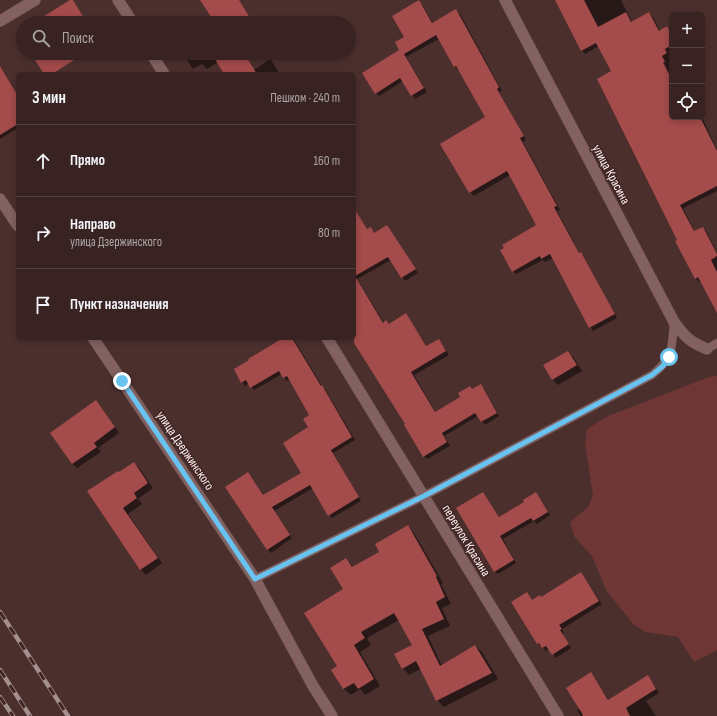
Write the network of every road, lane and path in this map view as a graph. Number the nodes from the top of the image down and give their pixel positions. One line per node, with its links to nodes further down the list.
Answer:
1 (34, 0): 5 (street)
2 (118, 0): 4 (street)
3 (505, 0): 10 (street, улица Красина)
4 (128, 16)
5 (0, 21)
6 (155, 60): 7 (street)
7 (163, 72)
8 (0, 199): 9 (street)
9 (16, 223)
10 (674, 322): 13 (street, улица Красина); 14 (lane)
11 (94, 340): 15 (street, улица Дзержинского)
12 (327, 340): 14 (street, переулок Красина)
13 (712, 346)
14 (424, 496): 15 (lane); 17 (street, переулок Красина)
15 (255, 579): 16 (street, улица Дзержинского)
16 (332, 716)
17 (558, 716)

